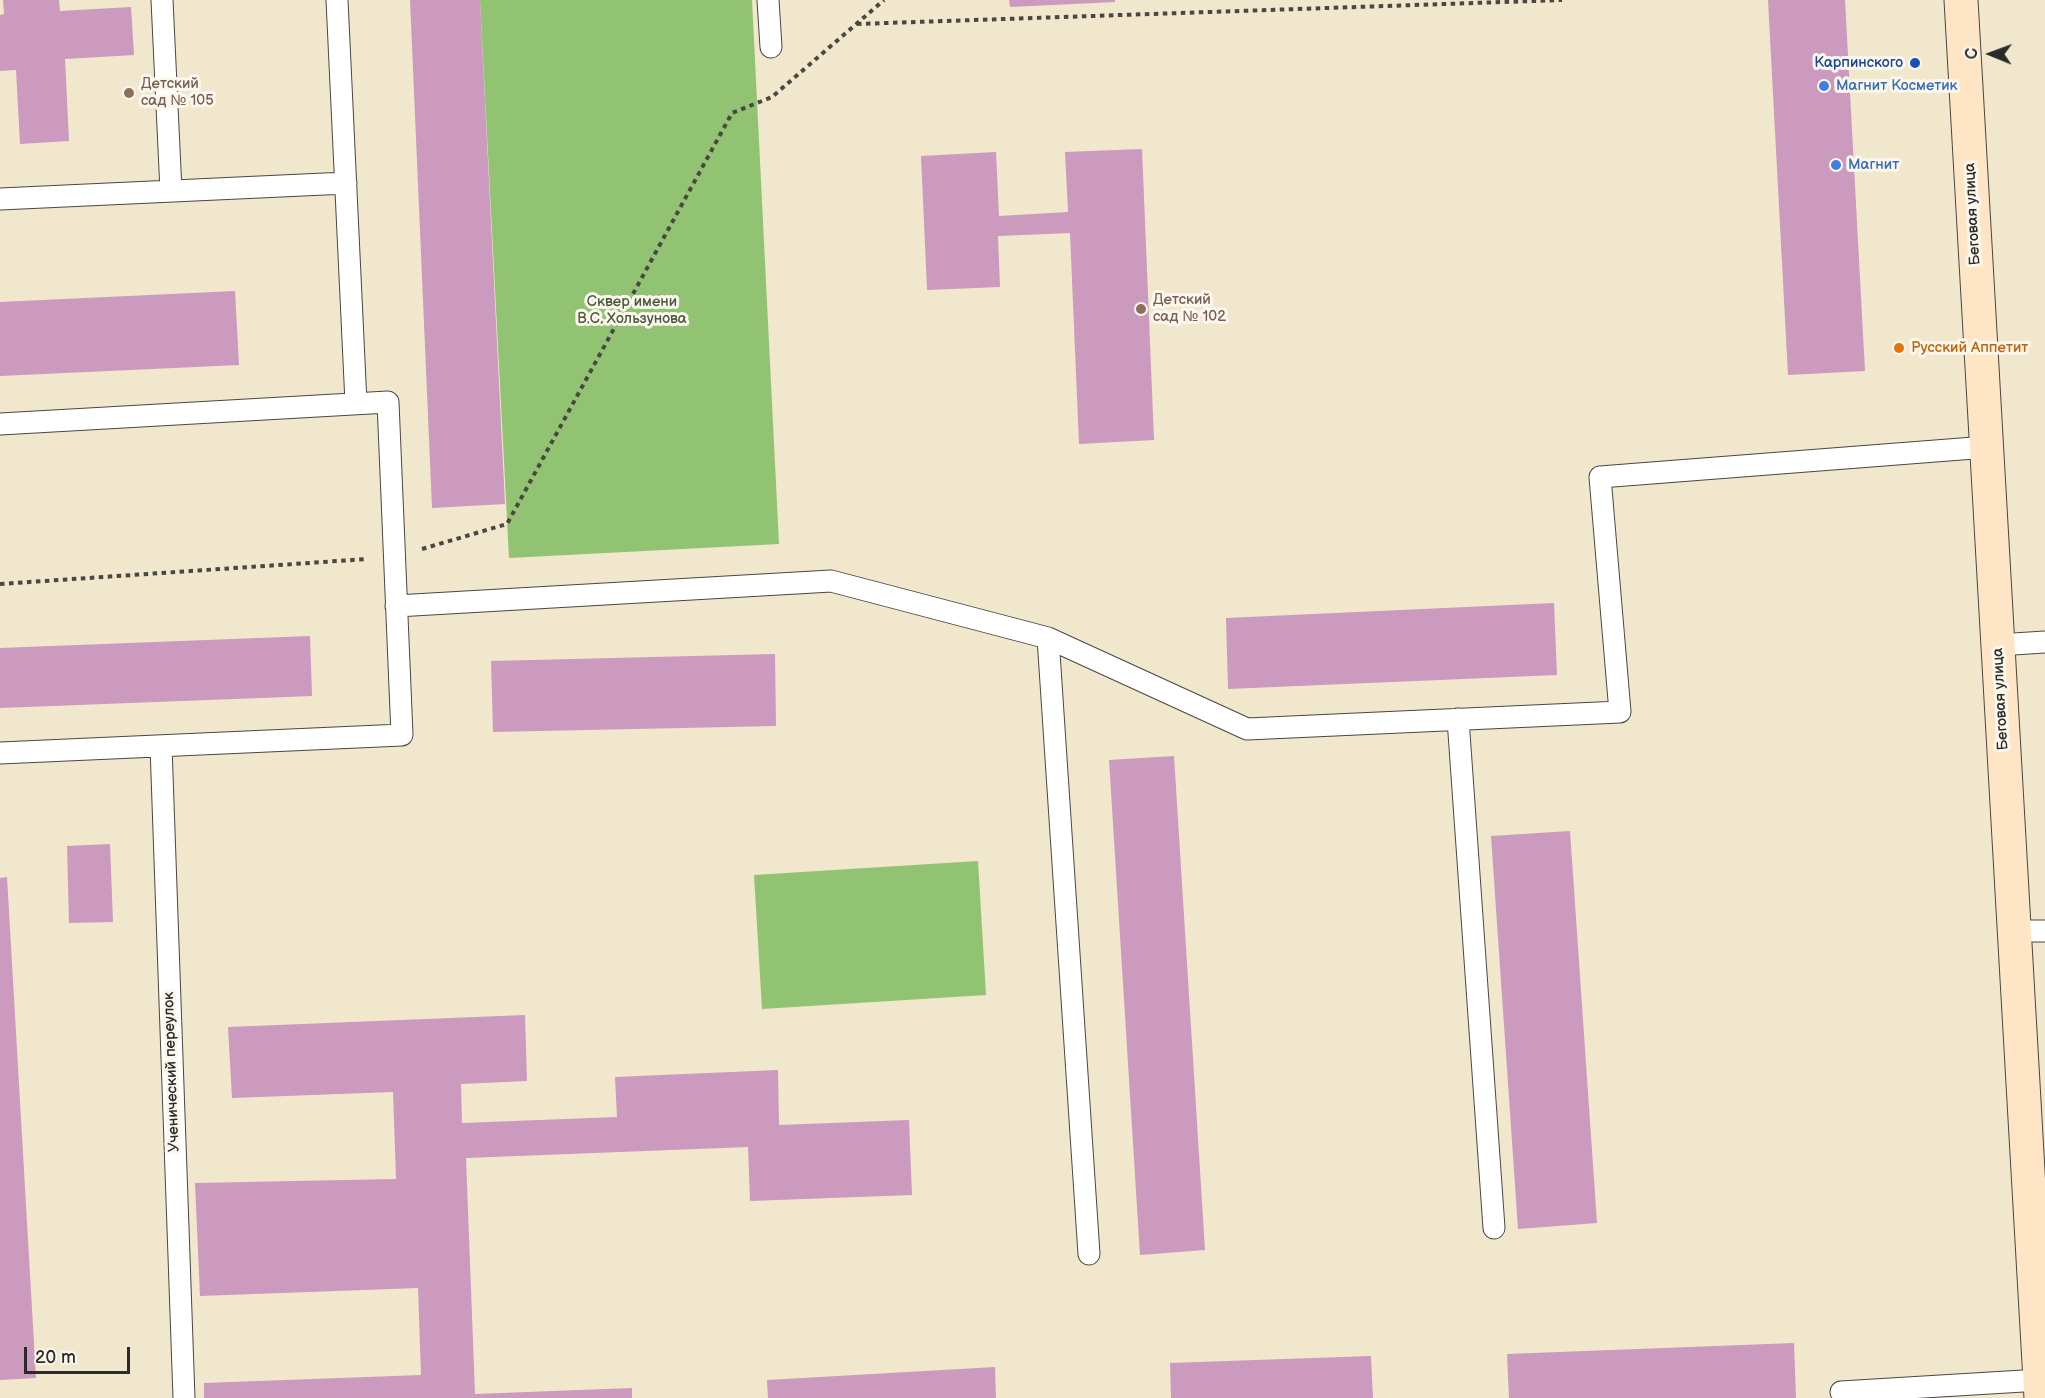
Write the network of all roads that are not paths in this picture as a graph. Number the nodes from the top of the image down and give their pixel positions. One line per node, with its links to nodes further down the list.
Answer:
1 (162, 0): 7 (lane)
2 (338, 0): 6 (lane)
3 (768, 0): 5 (lane)
4 (1960, 0): 11 (street, Беговая улица)
5 (771, 47)
6 (346, 183): 7 (lane); 9 (lane)
7 (171, 191): 8 (lane)
8 (0, 199)
9 (356, 403): 10 (lane); 12 (lane)
10 (0, 424)
11 (1987, 447): 15 (street, Беговая улица); 16 (lane)
12 (396, 606): 13 (lane); 17 (lane)
13 (1048, 638): 16 (lane); 21 (lane)
14 (2045, 642): 15 (lane)
15 (1998, 645): 19 (street, Беговая улица)
16 (1458, 719): 20 (lane)
17 (161, 746): 18 (lane); 24 (lane, Ученический переулок)
18 (0, 753)
19 (2030, 931): 22 (street, Беговая улица)
20 (1494, 1228)
21 (1089, 1254)
22 (2041, 1389): 23 (lane)
23 (1841, 1392)
24 (184, 1398)

